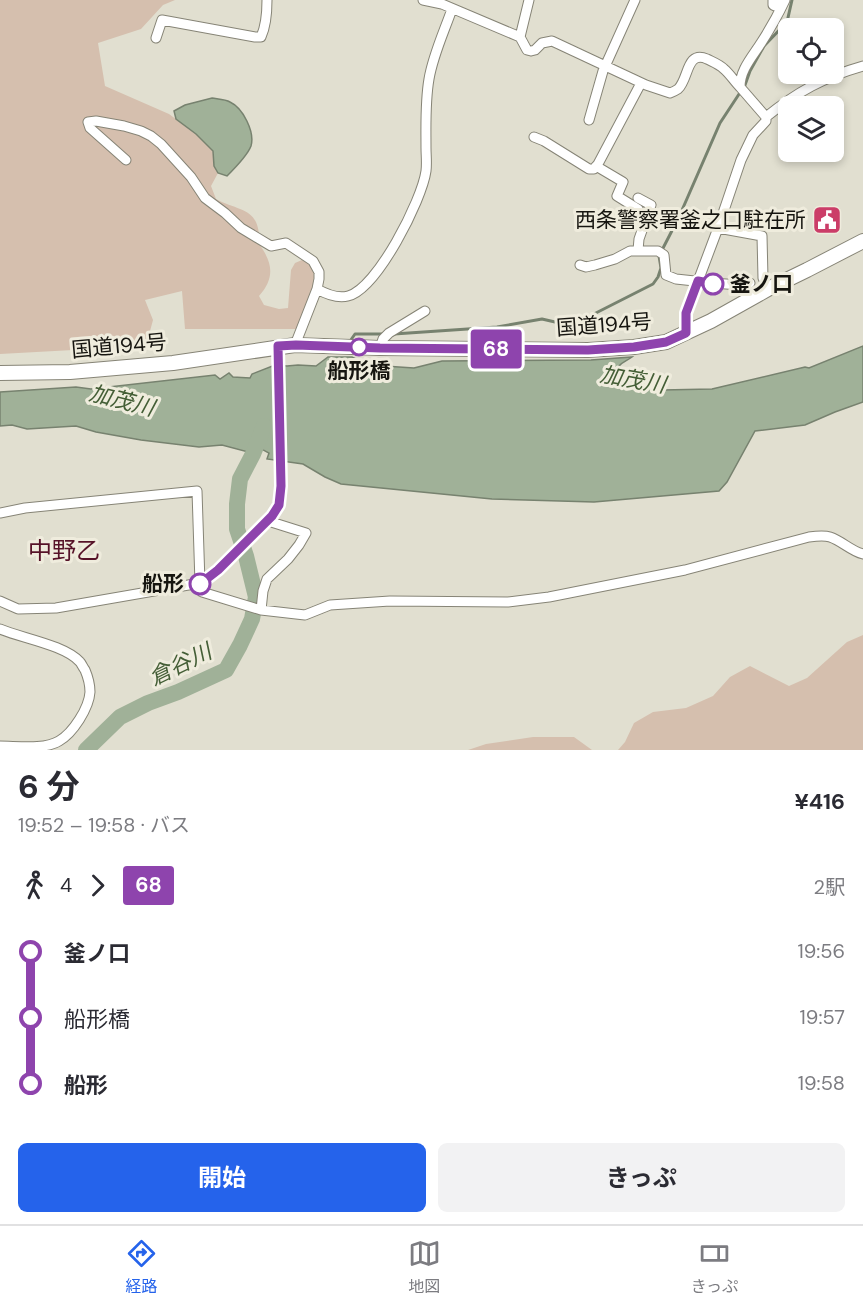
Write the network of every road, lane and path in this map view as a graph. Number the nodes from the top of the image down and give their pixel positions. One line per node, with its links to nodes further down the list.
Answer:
1 (267, 0): 10 (street)
2 (423, 0): 8 (street)
3 (529, 0): 9 (street)
4 (635, 0): 11 (street)
5 (773, 0): 6 (street)
6 (778, 0)
7 (785, 0): 14 (street)
8 (451, 6): 9 (street); 29 (street)
9 (520, 37): 11 (street)
10 (156, 38)
11 (605, 66): 13 (street); 16 (street)
12 (863, 66): 15 (street)
13 (641, 83): 14 (street); 19 (street)
14 (740, 87): 15 (street)
15 (766, 117): 22 (street)
16 (589, 120)
17 (534, 137): 19 (street)
18 (126, 160): 29 (street)
19 (596, 166): 21 (street)
20 (638, 198): 21 (street)
21 (645, 221): 24 (street)
22 (718, 228): 26 (street); 28 (street)
23 (863, 241): 28 (highway, 国道194号)
24 (638, 250): 25 (street); 26 (street)
25 (580, 265)
26 (698, 281): 27 (street); 31 (street)
27 (750, 283)
28 (768, 289): 31 (highway, 国道194号)
29 (317, 290): 32 (street)
30 (425, 310): 33 (street)
31 (686, 333): 33 (highway, 国道194号)
32 (296, 345): 33 (highway, 国道194号); 34 (highway, 国道194号)
33 (380, 348)
34 (278, 351): 35 (highway, 国道194号); 37 (street)
35 (0, 373)
36 (0, 513): 39 (street)
37 (268, 520): 39 (street); 41 (street)
38 (863, 554): 41 (street)
39 (200, 584): 40 (street); 41 (street)
40 (0, 601)
41 (261, 610)
42 (0, 629): 43 (street)
43 (0, 746)

